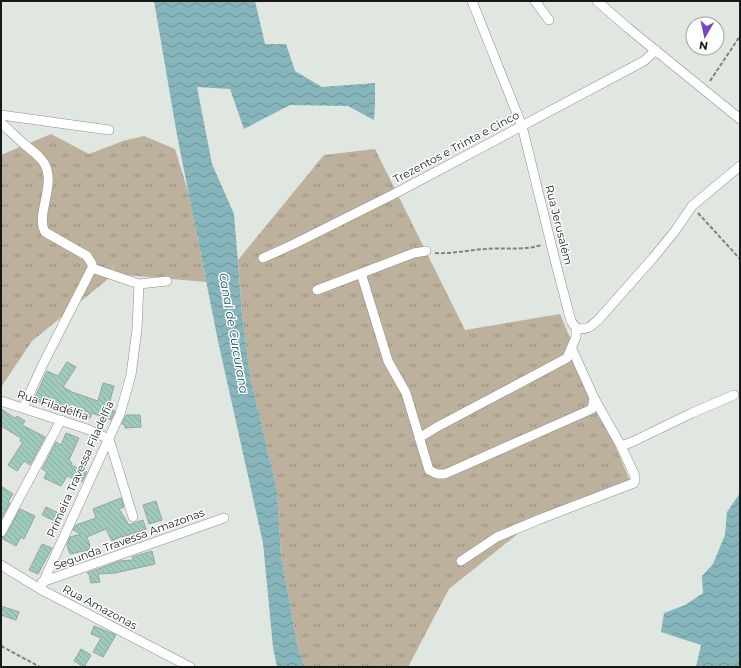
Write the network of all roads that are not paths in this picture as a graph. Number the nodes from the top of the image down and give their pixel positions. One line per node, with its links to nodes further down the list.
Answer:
1 (472, 1): 9 (street, Rua Jerusalém)
2 (535, 1): 4 (street)
3 (597, 1): 5 (street)
4 (549, 20)
5 (656, 50): 7 (street); 9 (street, Trezentos e Trinta e Cinco)
6 (1, 115): 10 (street)
7 (740, 119)
8 (1, 123): 14 (street)
9 (522, 126): 13 (street, Trezentos e Trinta e Cinco); 19 (street, Rua Jerusalém)
10 (109, 130)
11 (740, 166): 19 (street)
12 (426, 251): 15 (street)
13 (263, 258)
14 (92, 268): 17 (street); 24 (street)
15 (361, 273): 18 (street); 26 (street)
16 (167, 281): 17 (street)
17 (139, 284): 27 (street, Primeira Travessa Filadelfia)
18 (317, 290)
19 (576, 328): 20 (street)
20 (572, 349): 22 (street); 26 (street)
21 (734, 395): 28 (street)
22 (594, 398): 26 (street); 28 (street)
23 (1, 401): 24 (street, Rua Filadélfia)
24 (23, 408): 25 (street, Rua Filadélfia)
25 (61, 420): 27 (street, Rua Filadélfia); 31 (street)
26 (419, 438)
27 (109, 439): 29 (street); 34 (street, Primeira Travessa Filadelfia)
28 (621, 446): 32 (street)
29 (133, 518)
30 (224, 518): 34 (street, Segunda Travessa Amazonas)
31 (1, 532)
32 (461, 561)
33 (1, 565): 34 (street, Rua Amazonas)
34 (41, 586): 35 (street, Rua Amazonas)
35 (190, 667)

